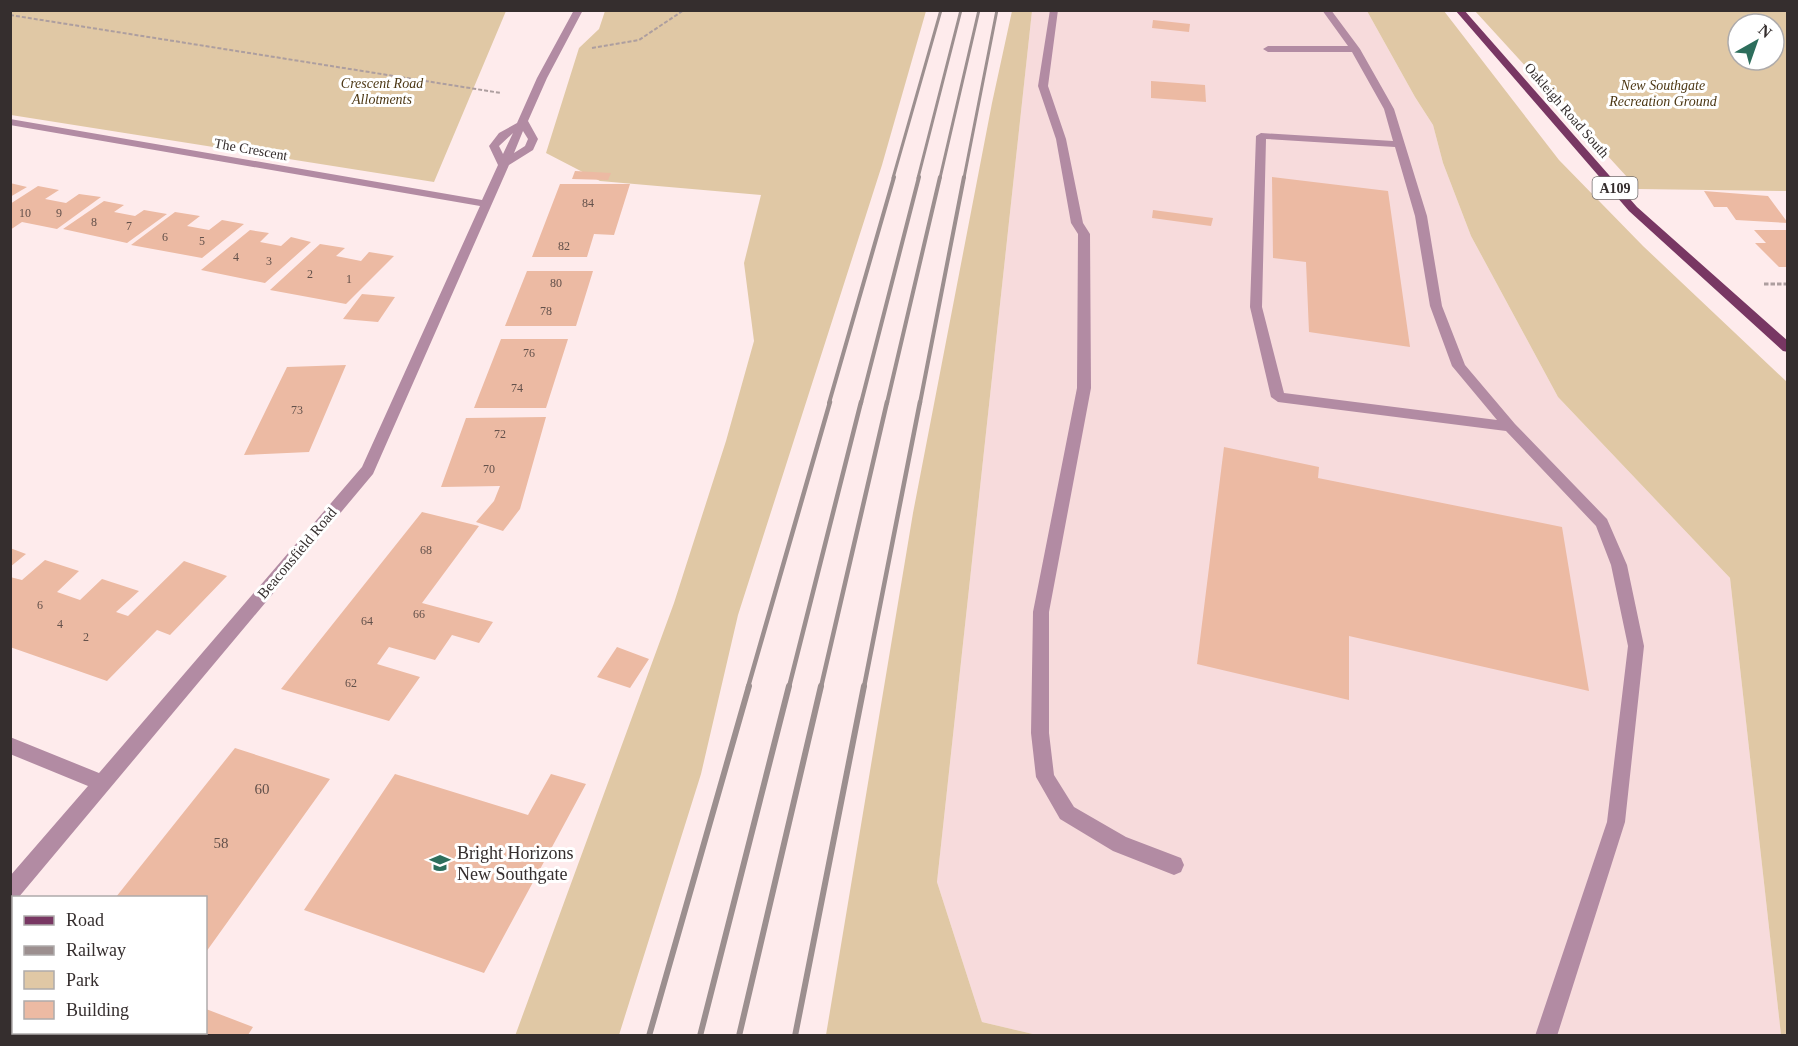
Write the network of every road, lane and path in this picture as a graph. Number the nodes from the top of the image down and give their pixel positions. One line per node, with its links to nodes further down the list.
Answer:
1 (579, 10): 7 (street)
2 (684, 10): 7 (path)
3 (1053, 10): 20 (street)
4 (1326, 10): 9 (street)
5 (1459, 10): 16 (main road, Oakleigh Road South / A109)
6 (10, 15): 10 (path)
7 (559, 48): 12 (street)
8 (1268, 49): 9 (street)
9 (1355, 50): 13 (street)
10 (473, 88)
11 (10, 122): 15 (street, The Crescent)
12 (524, 123): 14 (street, Beaconsfield Road); 14 (street); 14 (street)
13 (1399, 144): 17 (street); 17 (street)
14 (503, 165): 15 (street, Beaconsfield Road)
15 (486, 204): 19 (street, Beaconsfield Road)
16 (1788, 348)
17 (1510, 427): 22 (street)
18 (10, 746): 19 (street)
19 (101, 783): 21 (street, Beaconsfield Road)
20 (1174, 865)
21 (10, 892)
22 (1546, 1035)

